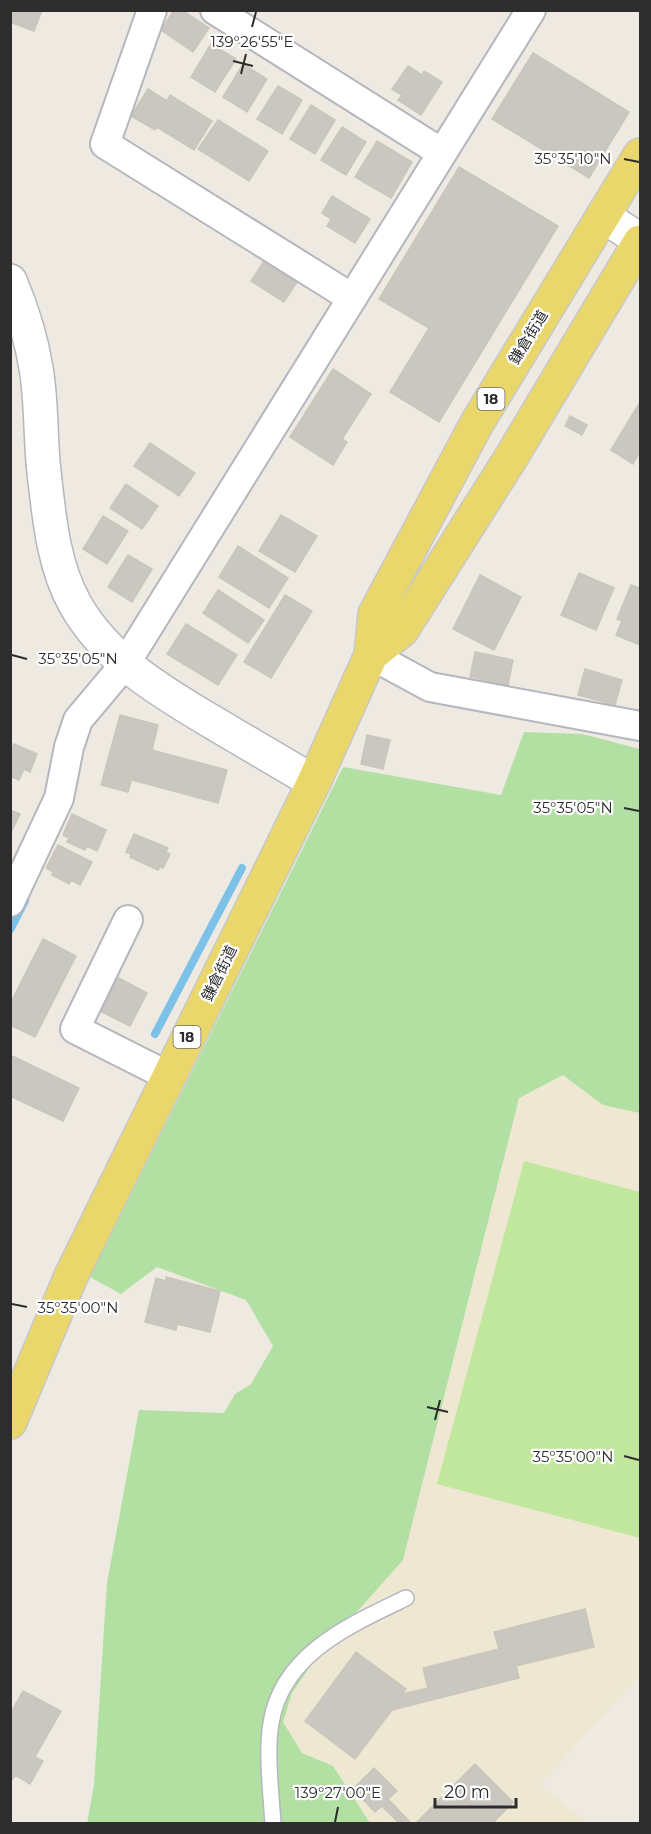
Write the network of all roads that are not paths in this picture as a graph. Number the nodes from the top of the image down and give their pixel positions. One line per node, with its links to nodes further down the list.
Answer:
1 (152, 10): 9 (street)
2 (215, 10): 4 (street)
3 (531, 10): 4 (street)
4 (442, 153): 9 (street)
5 (640, 155): 6 (main road, 鎌倉街道 / 18)
6 (603, 216): 7 (street); 10 (main road, 鎌倉街道 / 18)
7 (640, 241): 10 (main road, 鎌倉街道 / 18)
8 (10, 281): 11 (street)
9 (352, 298): 11 (street)
10 (372, 655): 12 (street); 13 (main road, 鎌倉街道 / 18)
11 (125, 664): 13 (street); 14 (street)
12 (640, 726)
13 (314, 782): 16 (main road, 鎌倉街道 / 18)
14 (10, 902)
15 (128, 920): 16 (street)
16 (168, 1076): 17 (main road, 鎌倉街道 / 18)
17 (10, 1422)
18 (406, 1598): 19 (lane)
19 (273, 1824)

